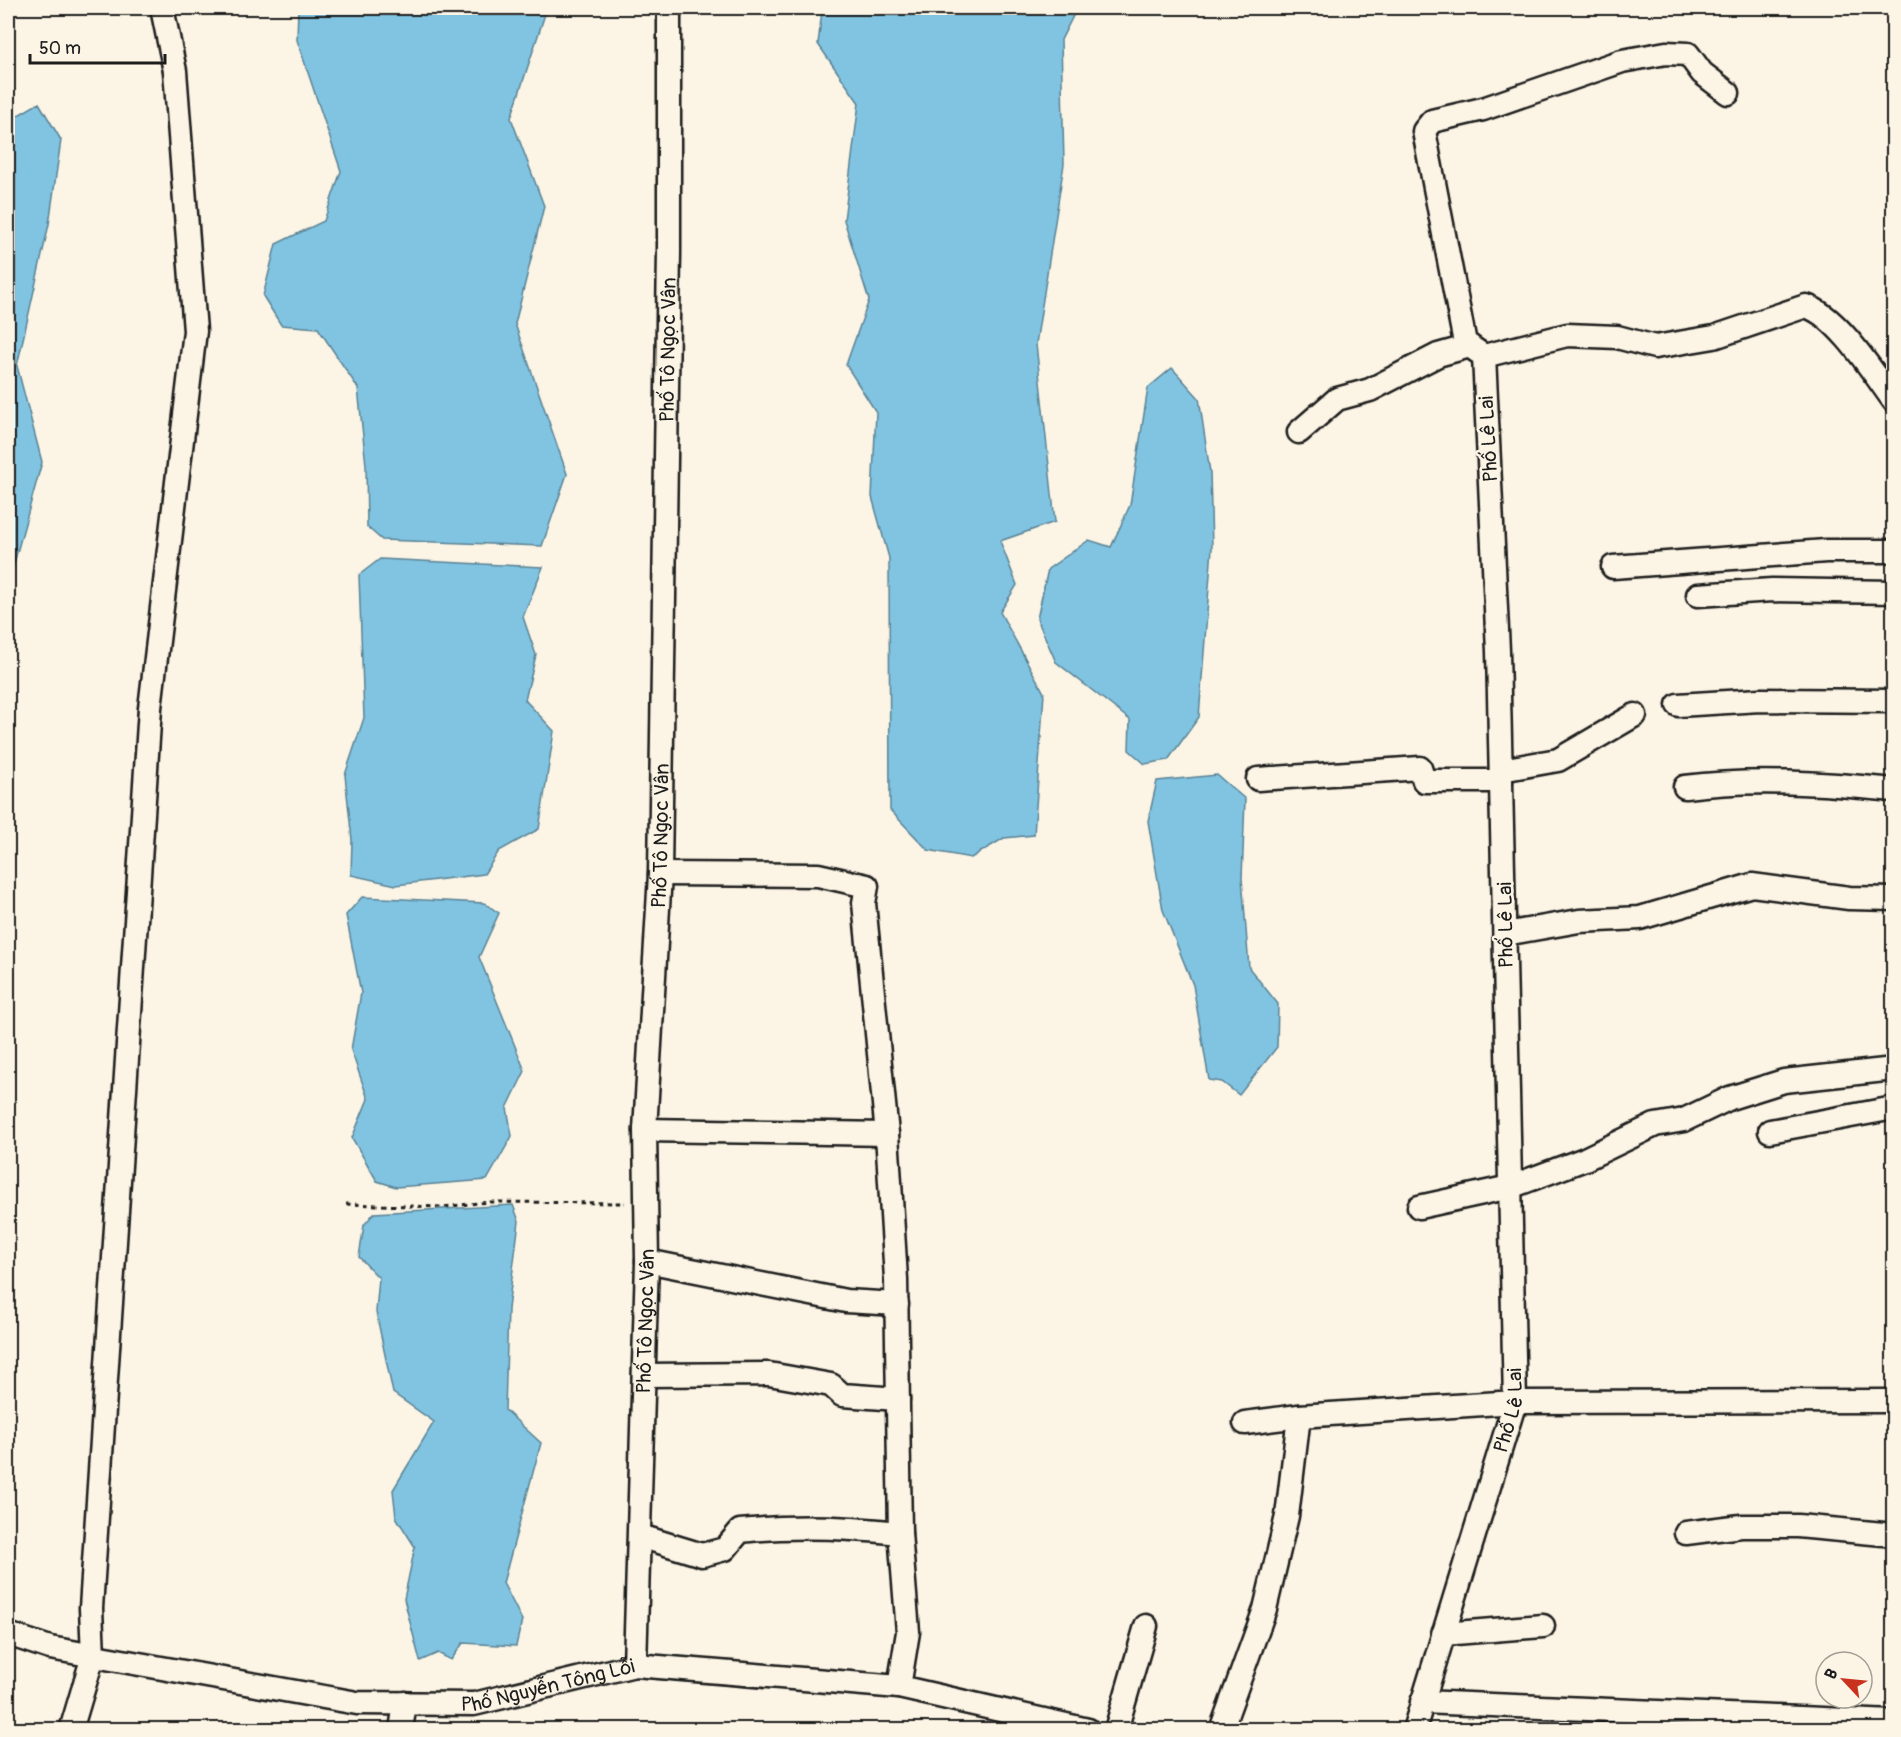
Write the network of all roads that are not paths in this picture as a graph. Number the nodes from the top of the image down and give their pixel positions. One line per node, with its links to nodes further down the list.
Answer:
1 (162, 8): 44 (street)
2 (669, 8): 18 (street, Phố Tô Ngọc Vân)
3 (1728, 93): 4 (street, Phố Lê Lai)
4 (1477, 351): 5 (street); 6 (street); 14 (street, Phố Lê Lai)
5 (1893, 401)
6 (1299, 432)
7 (1893, 551): 8 (street)
8 (1613, 567)
9 (1893, 592): 10 (street)
10 (1698, 595)
11 (1893, 701): 12 (street)
12 (1678, 705)
13 (1635, 715): 14 (street)
14 (1501, 776): 15 (street); 20 (street, Phố Lê Lai)
15 (1258, 779)
16 (1685, 787): 17 (street)
17 (1893, 790)
18 (660, 874): 23 (street, Phố Tô Ngọc Vân); 25 (street)
19 (1893, 899): 20 (street)
20 (1505, 934): 26 (street, Phố Lê Lai)
21 (1893, 1069): 26 (street)
22 (1893, 1108): 24 (street)
23 (645, 1130): 25 (street); 28 (street, Phố Tô Ngọc Vân)
24 (1770, 1131)
25 (887, 1134): 29 (street)
26 (1510, 1187): 27 (street); 33 (street, Phố Lê Lai)
27 (1419, 1207)
28 (647, 1261): 29 (street); 30 (street, Phố Tô Ngọc Vân)
29 (897, 1304): 31 (street)
30 (644, 1375): 31 (street); 39 (street, Phố Tô Ngọc Vân)
31 (898, 1399): 36 (street)
32 (1893, 1401): 33 (street)
33 (1515, 1402): 34 (street); 43 (street, Phố Lê Lai)
34 (1299, 1416): 35 (street); 54 (street)
35 (1245, 1423)
36 (900, 1533): 39 (street); 46 (street)
37 (1686, 1533): 38 (street)
38 (1893, 1535)
39 (640, 1536): 45 (street, Phố Tô Ngọc Vân)
40 (1146, 1626): 53 (street)
41 (1543, 1626): 43 (street)
42 (8, 1634): 44 (street, Phố Nguyễn Tông Lỗi)
43 (1443, 1634): 47 (street, Phố Lê Lai)
44 (93, 1656): 48 (street, Phố Nguyễn Tông Lỗi); 51 (street)
45 (635, 1665): 46 (street, Phố Nguyễn Tông Lỗi); 48 (street, Phố Nguyễn Tông Lỗi)
46 (899, 1687): 50 (street, Phố Nguyễn Tông Lỗi)
47 (1422, 1702): 49 (street); 55 (street, Phố Lê Lai)
48 (405, 1703): 52 (street)
49 (1893, 1722)
50 (1082, 1728)
51 (71, 1730)
52 (401, 1730)
53 (1116, 1730)
54 (1221, 1730)
55 (1414, 1730)

